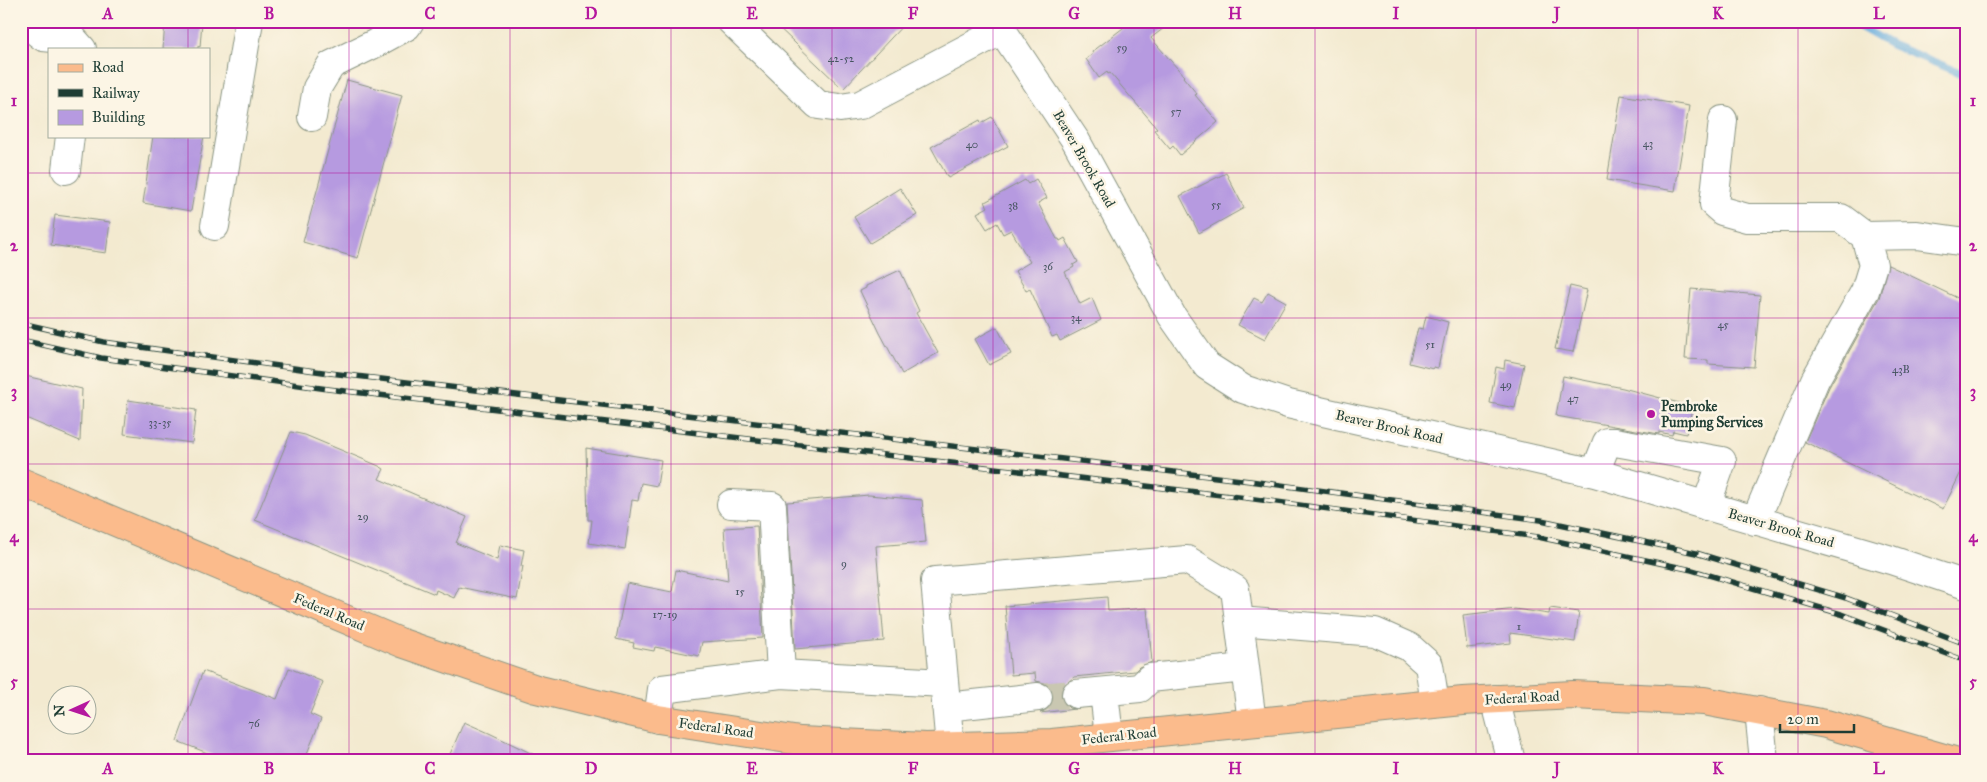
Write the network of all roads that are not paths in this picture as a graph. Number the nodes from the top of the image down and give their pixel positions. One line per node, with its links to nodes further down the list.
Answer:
1 (34, 21): 6 (street)
2 (249, 21): 11 (street)
3 (410, 21): 7 (street)
4 (731, 21): 5 (street)
5 (999, 26): 14 (street, Beaver Brook Road)
6 (81, 48)
7 (312, 117)
8 (1723, 120): 12 (street)
9 (70, 138): 10 (street)
10 (66, 170)
11 (215, 226)
12 (1865, 236): 13 (street); 18 (street)
13 (1966, 242)
14 (1595, 473): 17 (street, Beaver Brook Road); 17 (street)
15 (21, 482): 30 (main road, Federal Road)
16 (731, 504): 22 (street)
17 (1706, 506): 18 (street, Beaver Brook Road)
18 (1755, 521): 19 (street, Beaver Brook Road)
19 (1966, 585)
20 (1239, 621): 21 (street); 25 (street); 28 (street)
21 (1245, 668): 23 (street); 31 (street)
22 (781, 674): 25 (street); 30 (street)
23 (1104, 692): 24 (street); 32 (street)
24 (1076, 694)
25 (945, 695): 26 (street); 33 (street)
26 (1038, 697)
27 (1495, 699): 28 (main road, Federal Road); 29 (main road, Federal Road); 35 (street)
28 (1435, 703): 31 (main road, Federal Road)
29 (1759, 711): 36 (street); 37 (main road, Federal Road)
30 (658, 719): 33 (main road, Federal Road)
31 (1252, 722): 32 (main road, Federal Road)
32 (1109, 737): 34 (main road, Federal Road)
33 (950, 746): 34 (main road, Federal Road)
34 (1047, 752)
35 (1510, 761)
36 (1764, 761)
37 (1954, 761)

